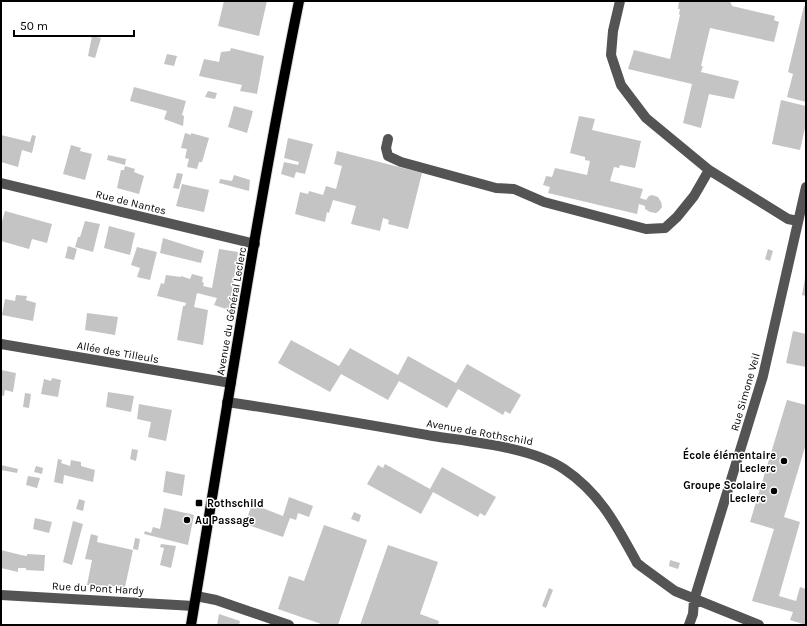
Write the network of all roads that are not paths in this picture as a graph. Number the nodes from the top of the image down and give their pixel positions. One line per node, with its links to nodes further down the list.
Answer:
1 (299, 1): 8 (main road, Avenue du Général Leclerc)
2 (620, 1): 4 (street)
3 (388, 139): 4 (street)
4 (709, 170): 7 (street)
5 (1, 183): 8 (street, Rue de Nantes)
6 (806, 187): 7 (street, Rue Simone Veil)
7 (798, 221): 14 (street, Rue Simone Veil)
8 (254, 244): 10 (main road, Avenue du Général Leclerc)
9 (1, 344): 10 (street, Allée des Tilleuls)
10 (231, 383): 11 (main road, Avenue du Général Leclerc)
11 (227, 402): 13 (main road, Avenue du Général Leclerc); 14 (street, Avenue de Rothschild)
12 (1, 595): 15 (street, Rue du Pont Hardy)
13 (196, 596): 15 (main road, Avenue du Général Leclerc); 17 (street)
14 (694, 600): 18 (street, Rue Simone Veil); 19 (street, Avenue de Rothschild)
15 (194, 606): 16 (main road, Avenue du Général Leclerc)
16 (191, 625)
17 (289, 625)
18 (689, 625)
19 (759, 625)

